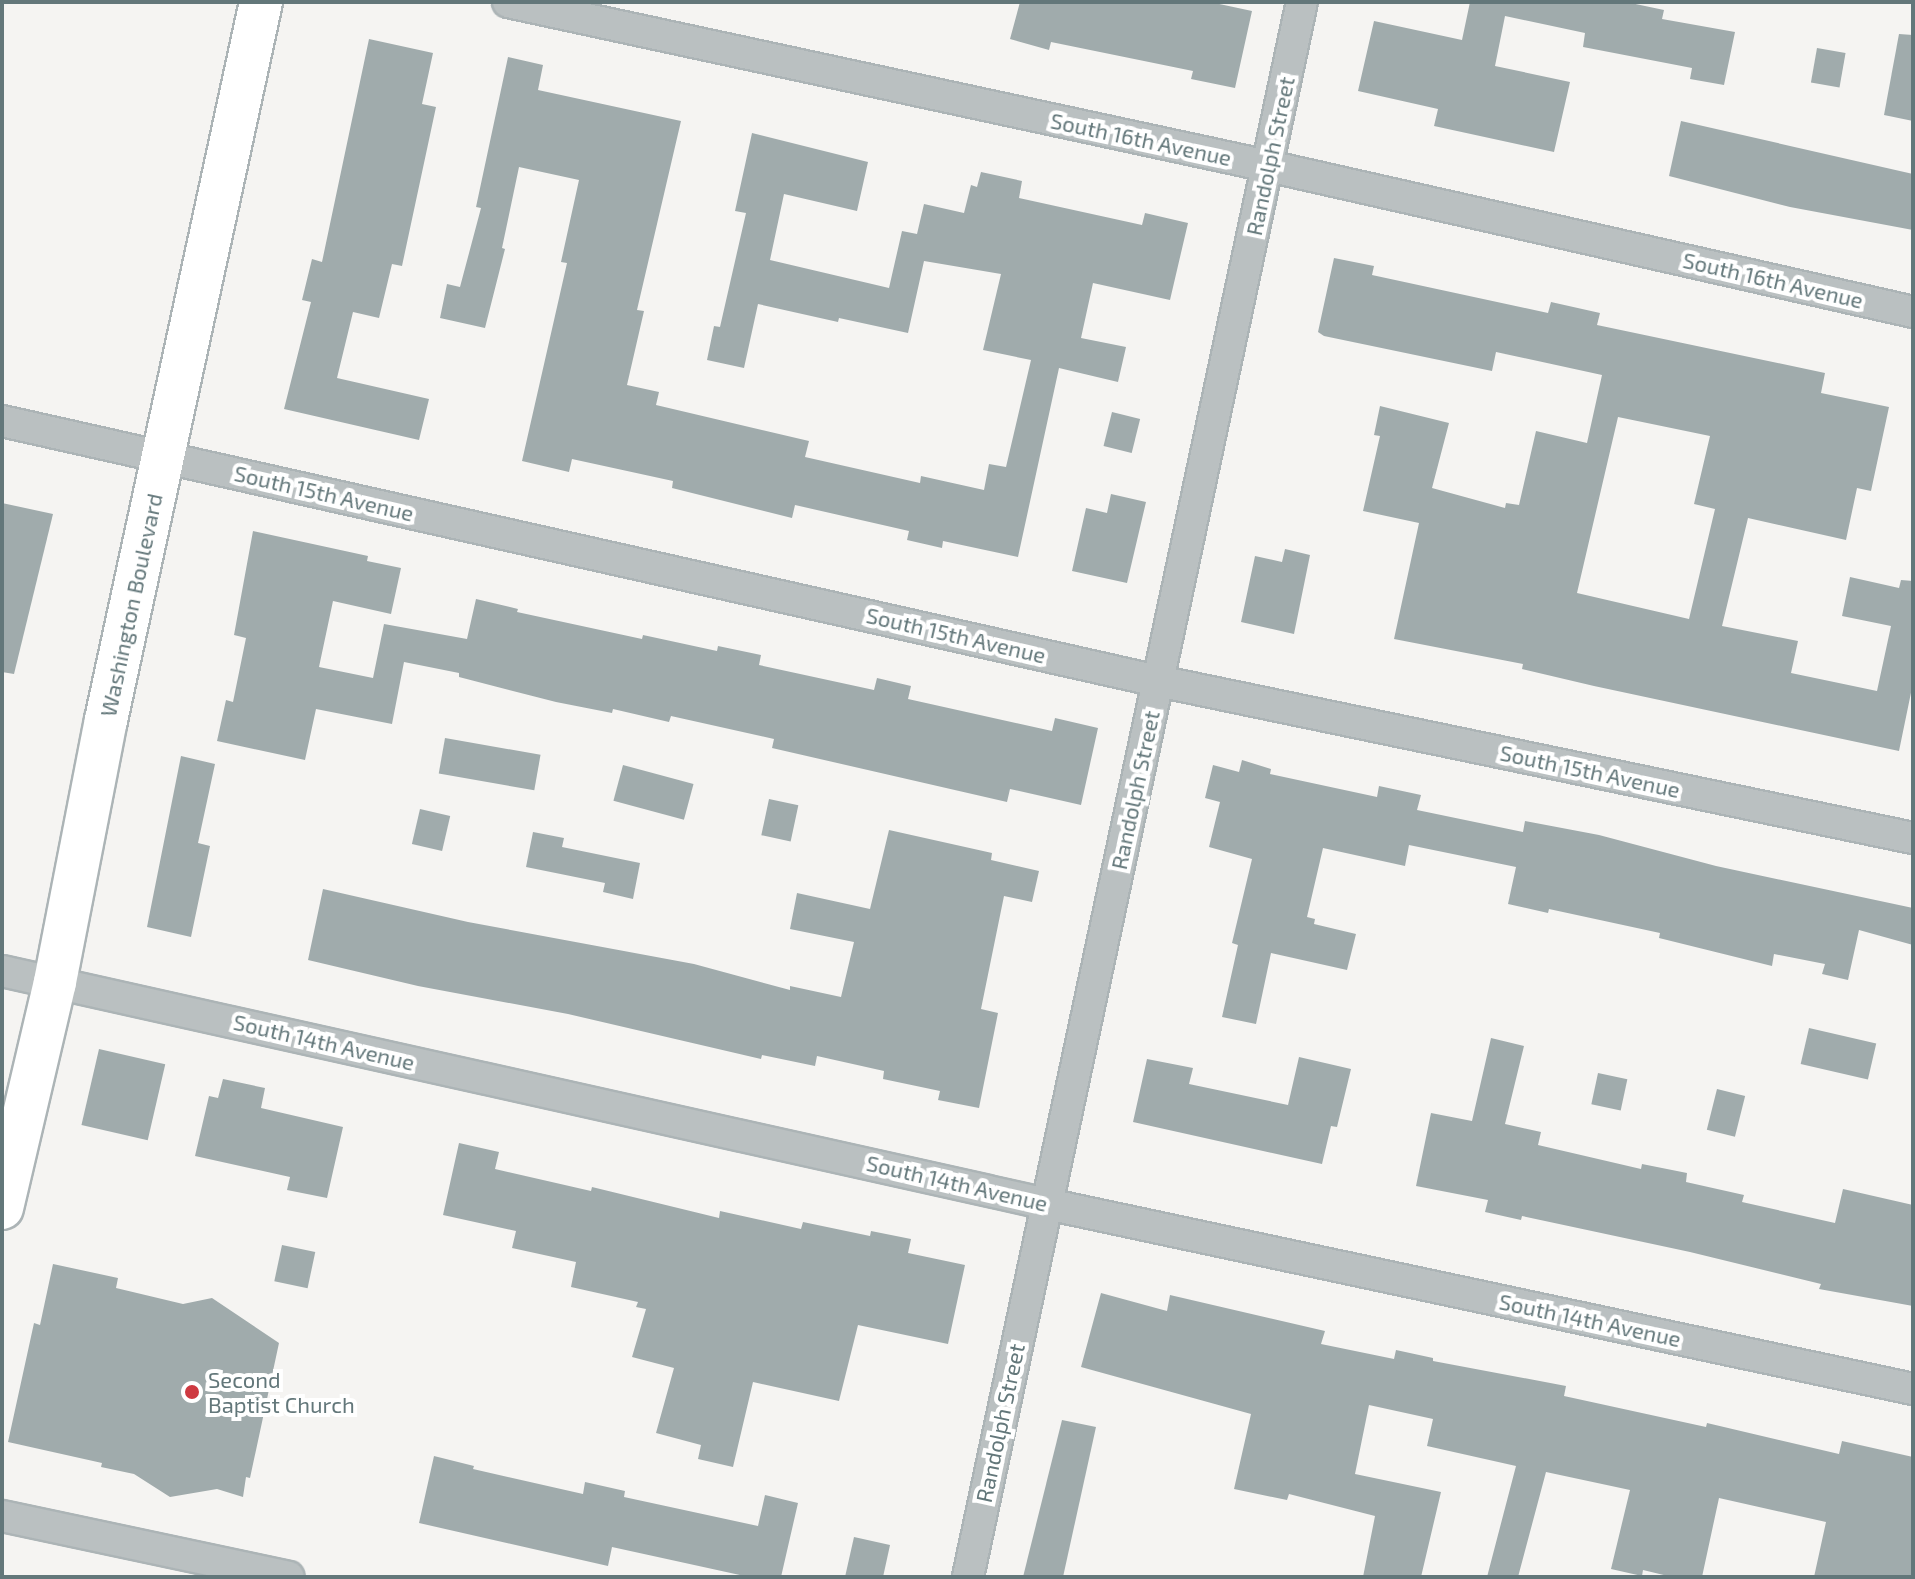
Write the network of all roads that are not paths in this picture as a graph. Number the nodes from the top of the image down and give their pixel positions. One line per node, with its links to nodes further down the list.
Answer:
1 (261, 2): 7 (street, Washington Boulevard)
2 (508, 2): 4 (street, South 16th Avenue)
3 (1302, 2): 4 (street, Randolph Street)
4 (1268, 166): 5 (street, South 16th Avenue); 8 (street, Randolph Street)
5 (1913, 312)
6 (2, 421): 7 (street, South 15th Avenue)
7 (163, 457): 8 (street, South 15th Avenue); 11 (street, Washington Boulevard)
8 (1158, 681): 9 (street, South 15th Avenue); 12 (street, Randolph Street)
9 (1913, 838)
10 (2, 971): 11 (street, South 14th Avenue)
11 (55, 982): 12 (street, South 14th Avenue); 13 (street, Washington Boulevard)
12 (1047, 1204): 14 (street, South 14th Avenue); 17 (street, Randolph Street)
13 (2, 1208)
14 (1913, 1389)
15 (2, 1516): 16 (street)
16 (289, 1577)
17 (968, 1577)

